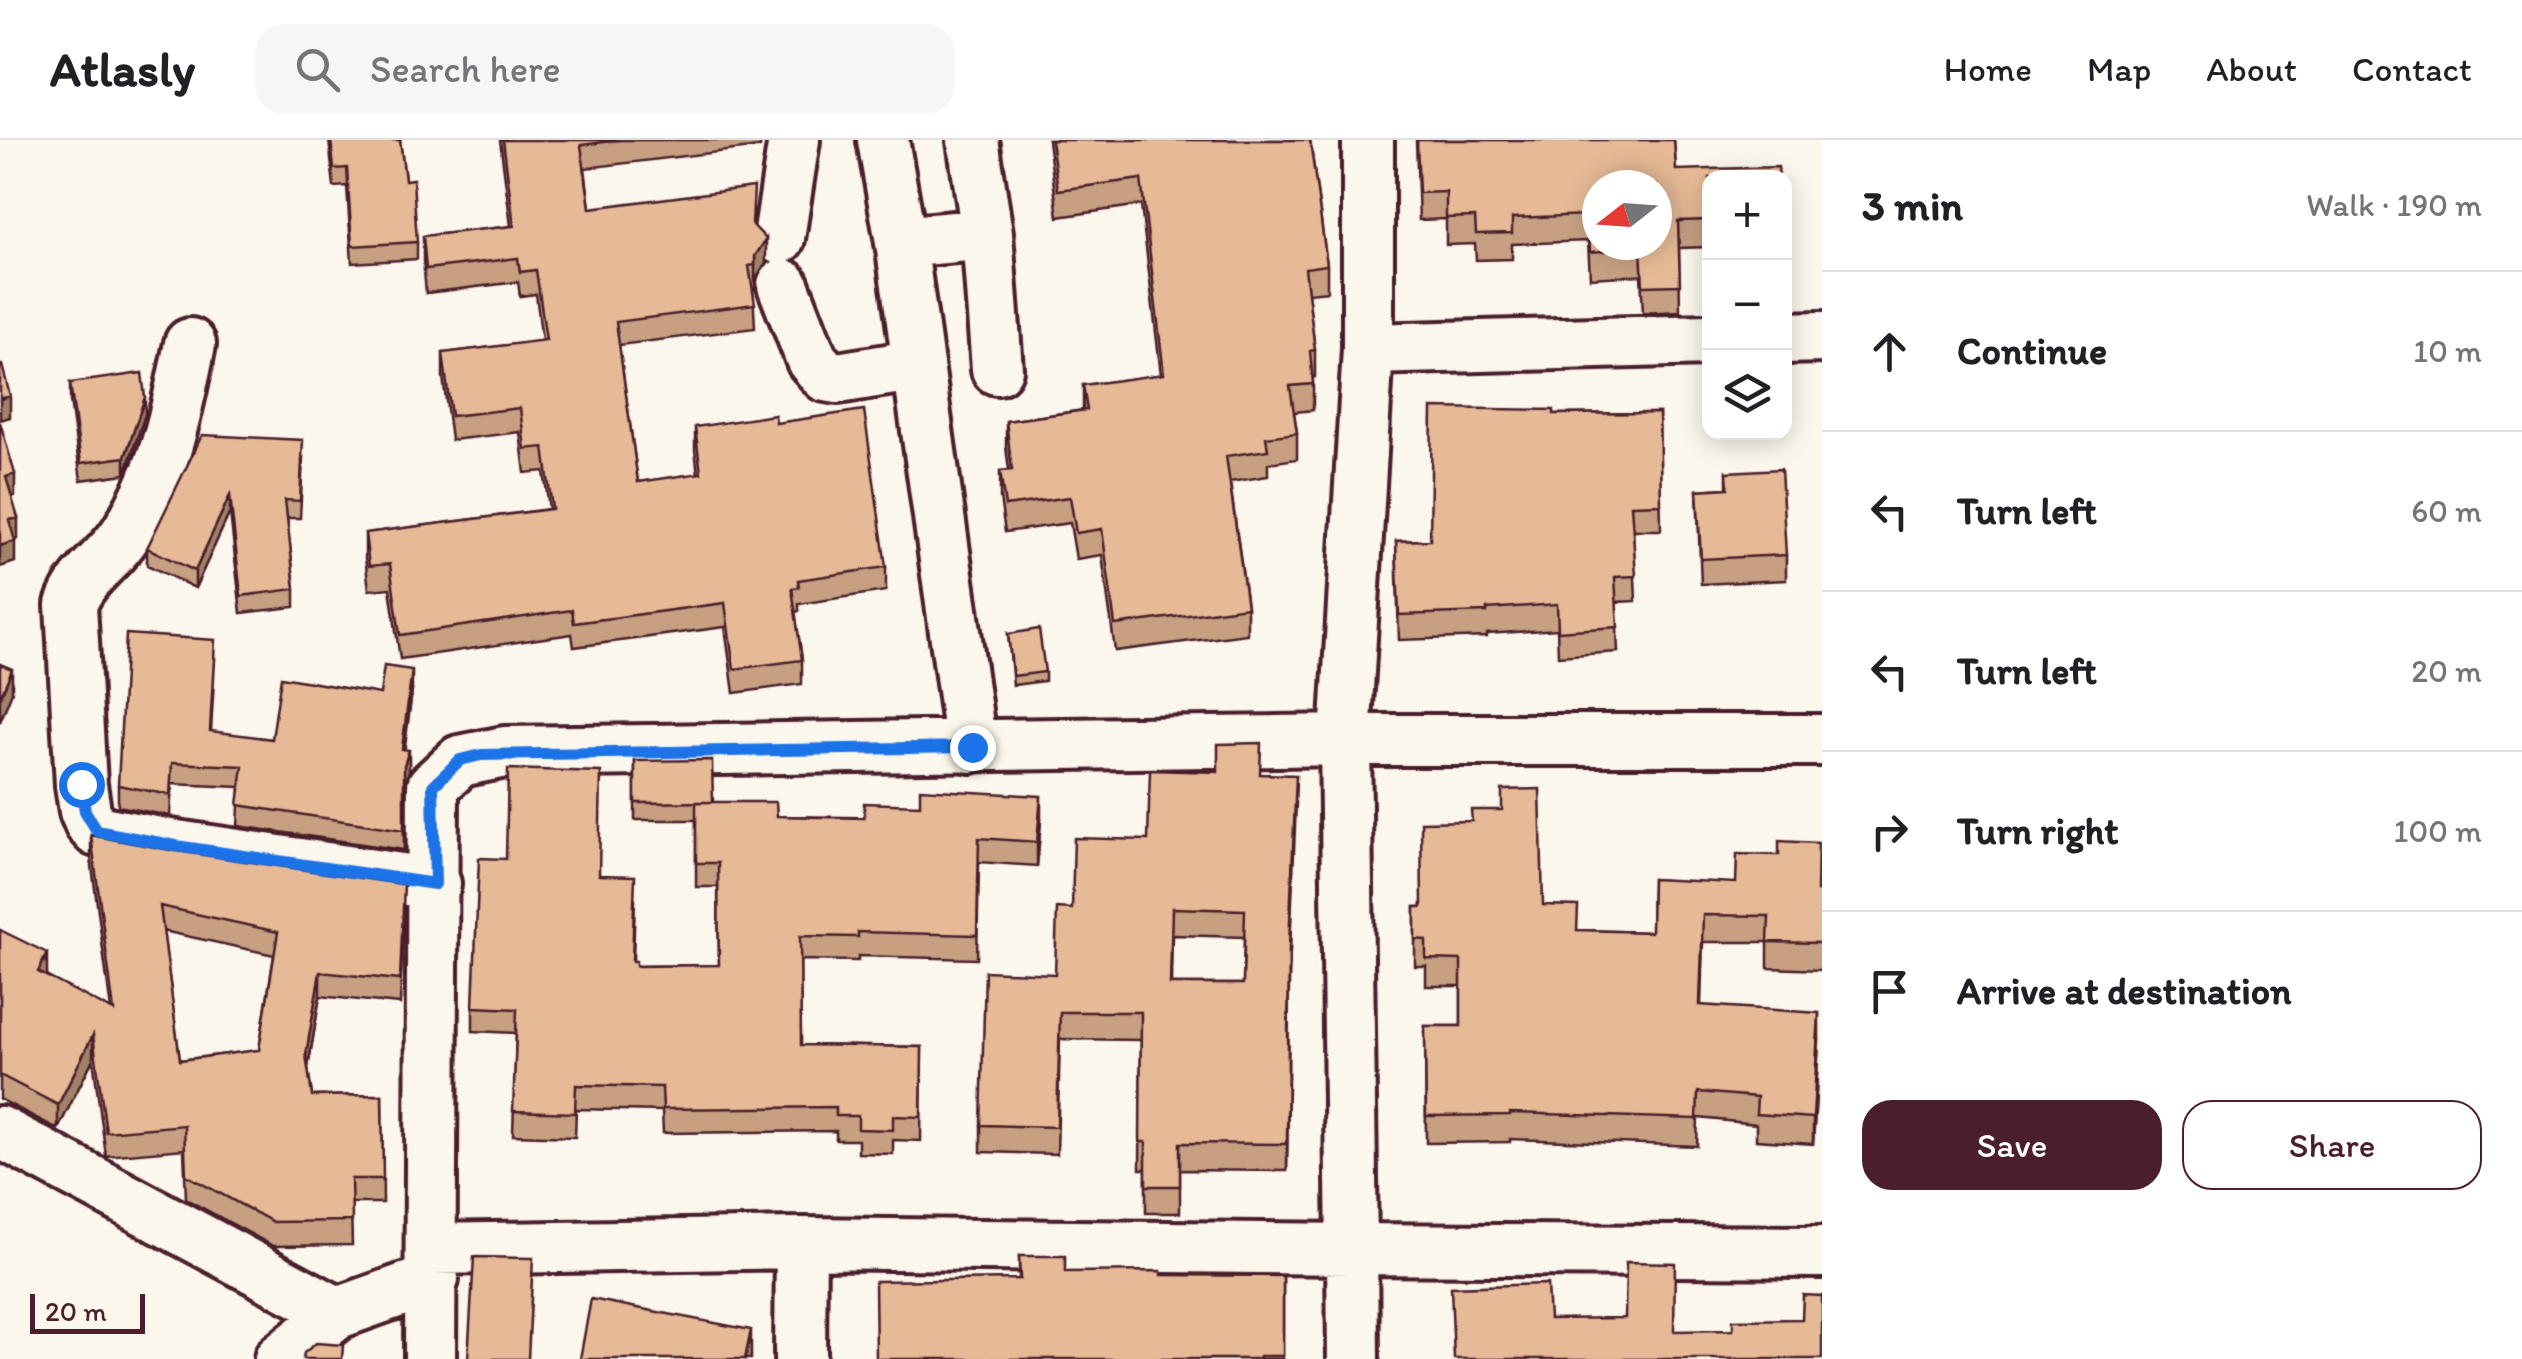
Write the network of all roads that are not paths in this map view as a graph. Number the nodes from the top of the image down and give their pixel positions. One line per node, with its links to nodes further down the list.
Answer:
1 (794, 140): 12 (street)
2 (883, 140): 6 (street)
3 (973, 140): 5 (street)
4 (1368, 140): 11 (street)
5 (988, 234): 6 (street); 13 (street)
6 (900, 242): 12 (street)
7 (1822, 337): 8 (street)
8 (1792, 338)
9 (1702, 340): 11 (street)
10 (190, 344): 17 (street)
11 (1368, 349): 14 (street)
12 (918, 365): 16 (street)
13 (997, 369)
14 (1345, 740): 15 (street); 16 (street); 20 (street)
15 (1822, 740)
16 (972, 747): 17 (street)
17 (435, 884): 22 (street)
18 (0, 1132): 23 (street)
19 (802, 1244): 20 (street); 22 (street); 26 (street)
20 (1352, 1249): 21 (street); 27 (street)
21 (1822, 1252)
22 (433, 1264): 23 (street); 25 (street)
23 (338, 1312): 24 (street)
24 (280, 1359)
25 (430, 1359)
26 (800, 1359)
27 (1354, 1359)

